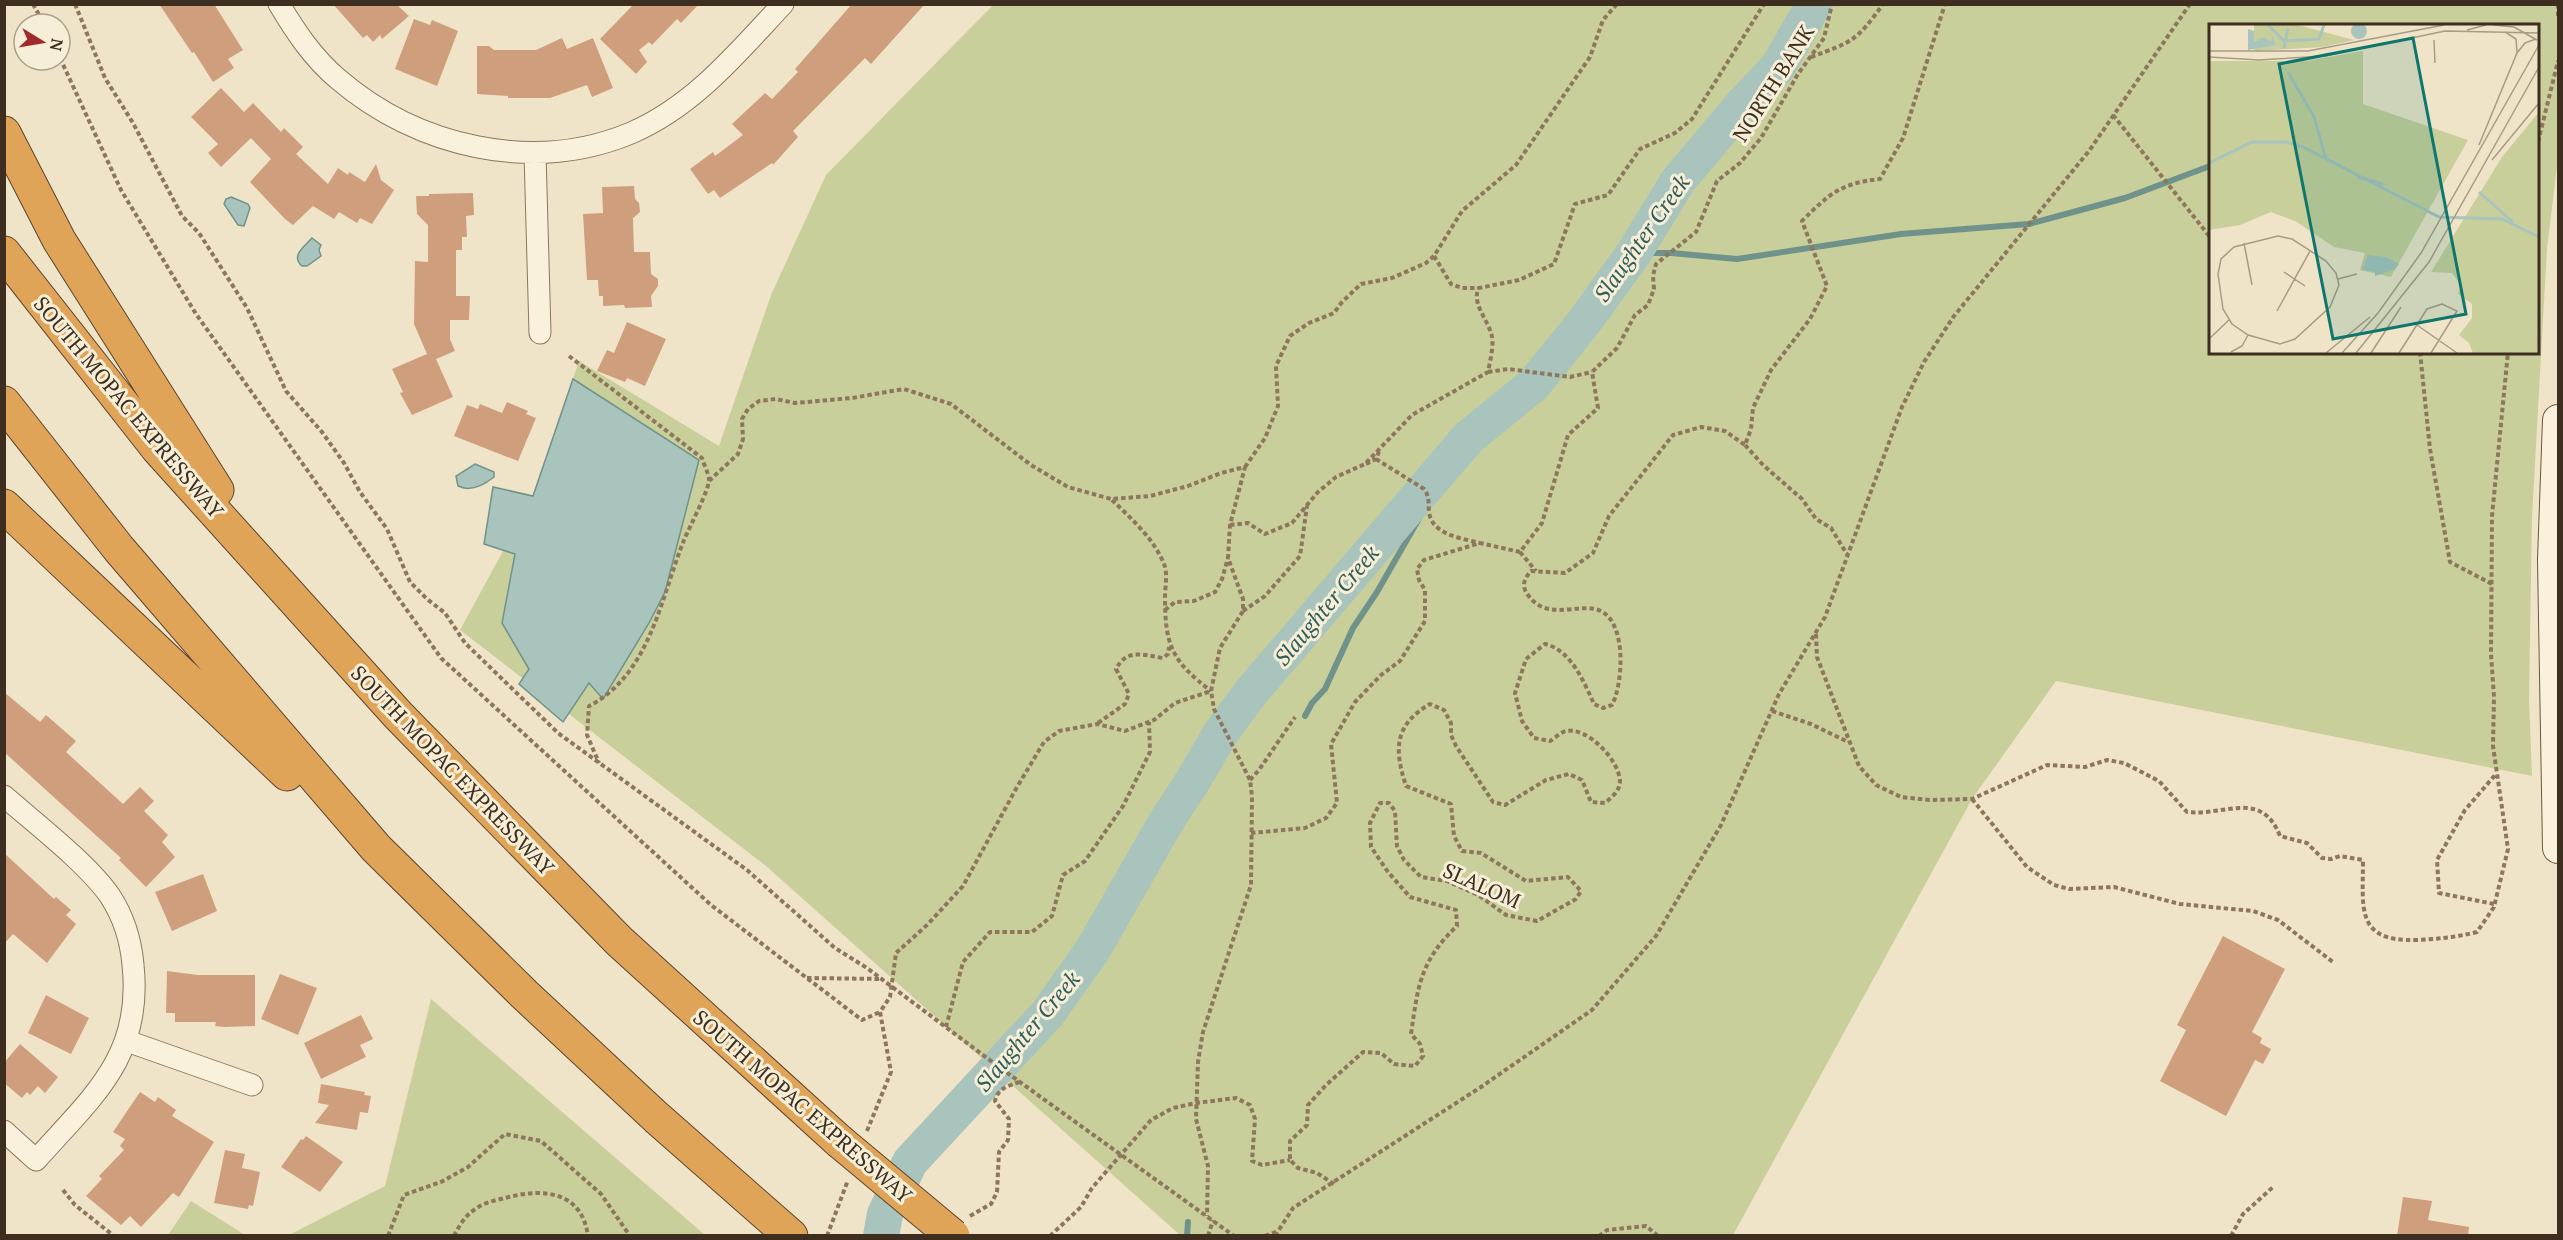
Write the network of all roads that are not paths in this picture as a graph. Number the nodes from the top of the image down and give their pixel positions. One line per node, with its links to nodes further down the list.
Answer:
1 (279, 4): 4 (street)
2 (783, 4): 4 (street)
3 (4, 133): 10 (highway)
4 (535, 153): 6 (street)
5 (4, 253): 10 (highway, SOUTH MOPAC EXPRESSWAY)
6 (540, 333)
7 (4, 403): 12 (highway)
8 (2559, 420): 13 (main road)
9 (4, 506): 12 (highway)
10 (272, 574): 17 (highway, SOUTH MOPAC EXPRESSWAY, bridge)
11 (4, 796): 14 (street)
12 (376, 848): 18 (highway)
13 (2559, 848)
14 (127, 1041): 15 (street); 16 (street)
15 (252, 1085)
16 (4, 1131)
17 (959, 1228)
18 (790, 1235)

